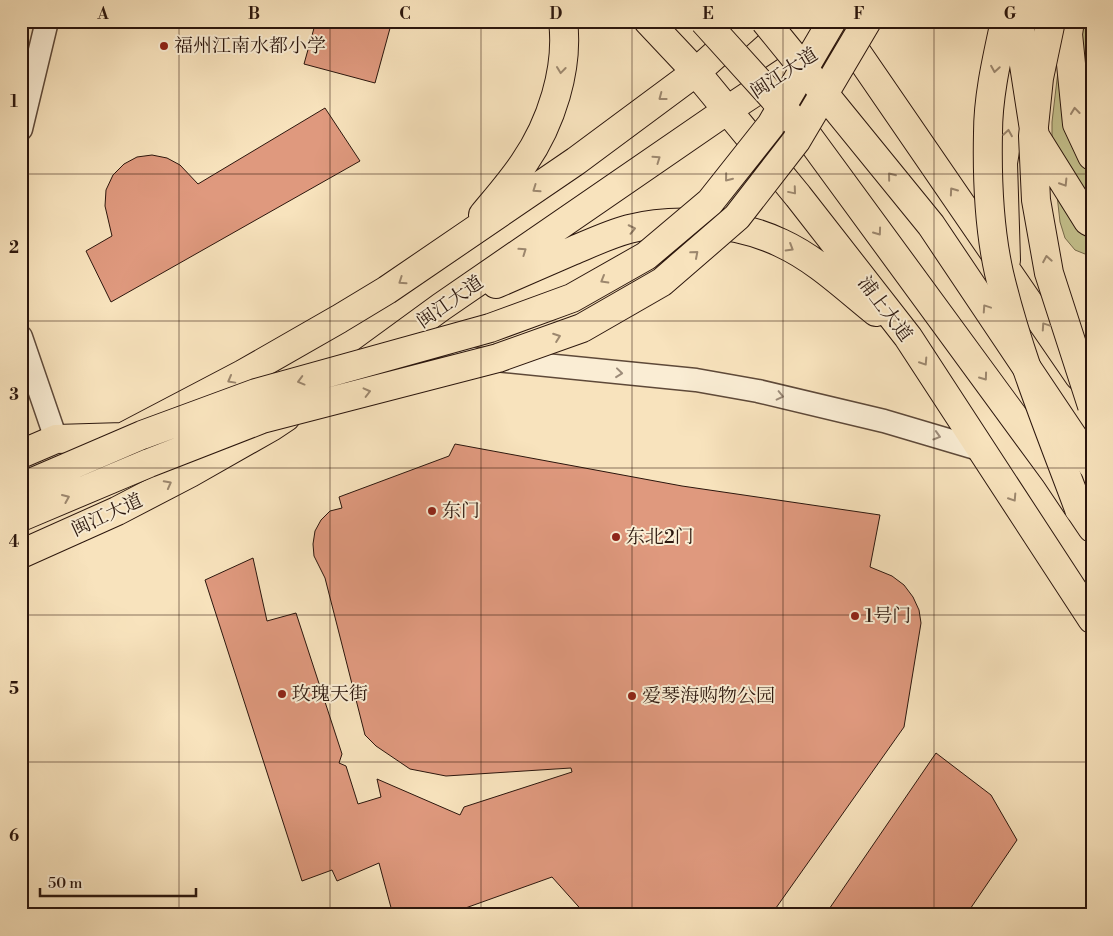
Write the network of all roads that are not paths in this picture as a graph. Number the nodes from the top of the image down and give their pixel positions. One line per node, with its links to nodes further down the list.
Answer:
1 (47, 21): 15 (street)
2 (563, 21): 18 (main road, one-way to 18)
3 (648, 21): 13 (main road, 浦上大道)
4 (704, 21): 32 (main road, one-way to 32, bridge)
5 (753, 21): 13 (main road)
6 (765, 21): 29 (main road, one-way to 6, bridge)
7 (1005, 21): 32 (main road, one-way to 32, bridge)
8 (1021, 21): 17 (main road, one-way to 17, bridge)
9 (1031, 21): 19 (main road, one-way to 9)
10 (1051, 21): 25 (main road, one-way to 10, bridge)
11 (1070, 21): 16 (main road, one-way to 11)
12 (848, 24): 14 (main road, 闽江大道); 19 (main road, one-way to 12); 30 (main road, one-way to 30, bridge); 31 (main road, one-way to 12, bridge)
13 (696, 72): 14 (main road, 浦上大道); 18 (main road, one-way to 18)
14 (726, 111): 20 (main road, 闽江大道, one-way to 14); 22 (main road, 浦上大道, one-way to 22)
15 (21, 129)
16 (1092, 156)
17 (1092, 223)
18 (461, 241): 26 (main road, one-way to 26)
19 (1006, 269): 24 (main road, one-way to 19)
20 (441, 307): 22 (main road, one-way to 22); 23 (main road, 闽江大道)
21 (21, 337): 26 (street)
22 (908, 337): 27 (main road, 浦上大道, one-way to 27)
23 (379, 353): 27 (street, one-way to 27); 33 (main road, 闽江大道, one-way to 23)
24 (1092, 395)
25 (1092, 406)
26 (56, 439): 28 (main road)
27 (982, 450): 34 (main road, 浦上大道, one-way to 34)
28 (21, 454)
29 (1092, 464)
30 (21, 487)
31 (21, 517)
32 (1086, 518)
33 (21, 554)
34 (1092, 619)

